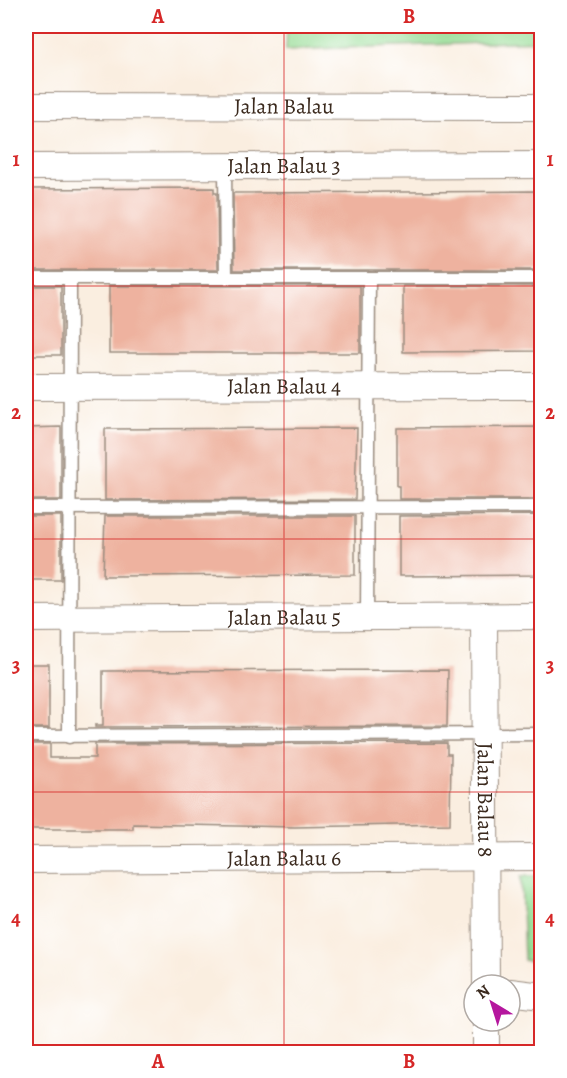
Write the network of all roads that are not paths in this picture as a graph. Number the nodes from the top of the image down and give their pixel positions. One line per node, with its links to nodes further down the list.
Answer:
1 (26, 106): 2 (street, Jalan Balau)
2 (542, 107)
3 (542, 165): 4 (street, Jalan Balau 3)
4 (225, 166): 5 (street, Jalan Balau 3); 8 (lane)
5 (26, 167)
6 (26, 278): 7 (lane)
7 (70, 278): 8 (lane); 14 (lane)
8 (226, 278): 9 (lane)
9 (369, 278): 10 (lane); 11 (lane)
10 (542, 278)
11 (369, 386): 12 (street, Jalan Balau 4); 14 (street, Jalan Balau 4); 18 (lane)
12 (542, 386)
13 (26, 387): 14 (street, Jalan Balau 4)
14 (70, 387): 17 (lane)
15 (542, 507): 18 (lane)
16 (26, 508): 17 (lane)
17 (69, 508): 18 (lane); 23 (lane)
18 (368, 508): 21 (lane)
19 (484, 616): 20 (street, Jalan Balau 5); 21 (street, Jalan Balau 5); 24 (street, Jalan Balau 8)
20 (542, 616)
21 (368, 617): 23 (street, Jalan Balau 5)
22 (26, 618): 23 (street, Jalan Balau 5)
23 (69, 618): 27 (lane)
24 (484, 734): 25 (lane); 27 (lane); 28 (street, Jalan Balau 8)
25 (542, 734)
26 (26, 736): 27 (lane)
27 (69, 736)
28 (485, 857): 29 (street, Jalan Balau 6); 30 (street, Jalan Balau 6); 31 (street, Jalan Balau 8)
29 (542, 857)
30 (26, 860)
31 (486, 973)
32 (522, 994): 33 (street)
33 (542, 996)
34 (486, 1033): 35 (street)
35 (486, 1053)

